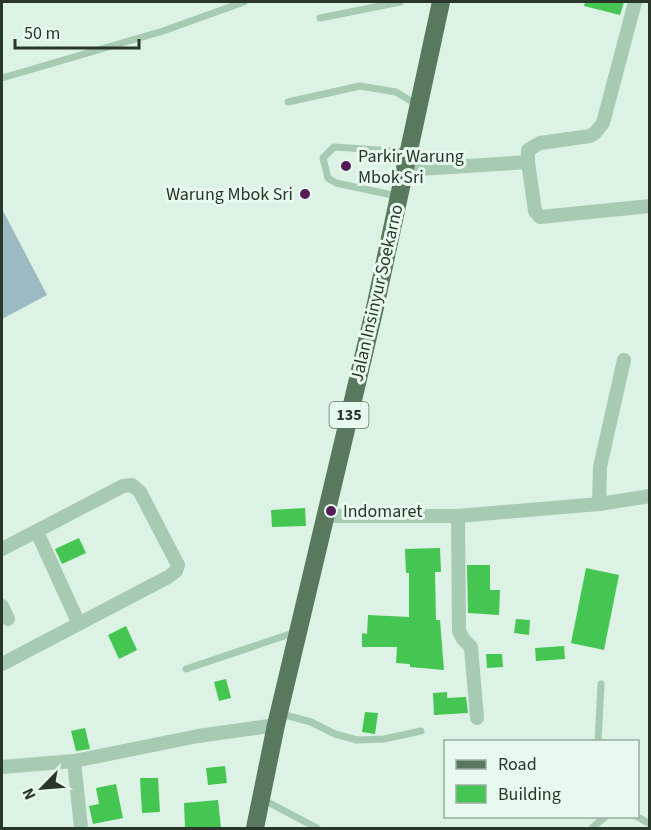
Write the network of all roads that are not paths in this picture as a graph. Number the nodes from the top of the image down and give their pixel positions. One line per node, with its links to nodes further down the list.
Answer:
1 (244, 2): 6 (lane)
2 (400, 2): 5 (lane)
3 (441, 2): 8 (main road, Jalan Insinyur Soekarno / 135)
4 (635, 2): 10 (street)
5 (320, 18)
6 (2, 78)
7 (288, 102): 8 (lane)
8 (418, 105): 9 (main road, Jalan Insinyur Soekarno / 135)
9 (406, 161): 10 (street); 11 (main road, Jalan Insinyur Soekarno / 135); 11 (lane)
10 (528, 162): 12 (street)
11 (399, 196): 16 (main road, Jalan Insinyur Soekarno / 135)
12 (650, 206)
13 (624, 360): 15 (street)
14 (650, 496): 15 (street)
15 (599, 504): 17 (street)
16 (326, 516): 17 (street); 23 (main road, Jalan Insinyur Soekarno / 135)
17 (458, 516): 27 (street)
18 (36, 532): 19 (street); 22 (street); 22 (street)
19 (2, 549)
20 (2, 606): 21 (street)
21 (8, 619)
22 (79, 624): 24 (street)
23 (298, 632): 25 (lane); 28 (main road, Jalan Insinyur Soekarno / 135)
24 (2, 664)
25 (186, 669)
26 (600, 684): 30 (lane)
27 (477, 718)
28 (277, 719): 29 (lane); 31 (street); 33 (main road, Jalan Insinyur Soekarno / 135)
29 (421, 731)
30 (598, 740)
31 (74, 761): 32 (street); 35 (street)
32 (2, 767)
33 (262, 799): 36 (main road, Jalan Insinyur Soekarno / 135); 37 (lane)
34 (604, 818): 38 (lane)
35 (81, 828)
36 (255, 828)
37 (317, 828)
38 (592, 828)

